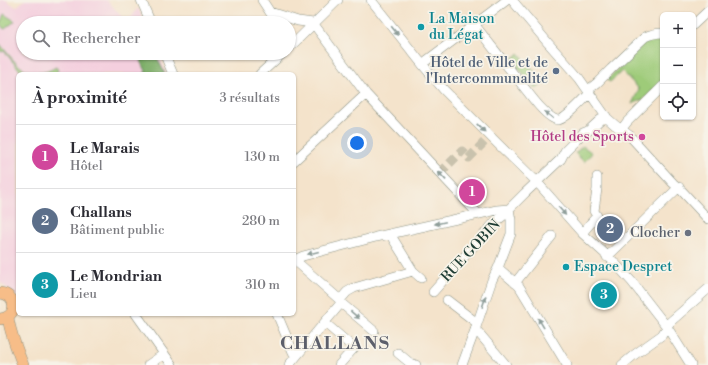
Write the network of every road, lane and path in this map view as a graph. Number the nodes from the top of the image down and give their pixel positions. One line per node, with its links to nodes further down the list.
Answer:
1 (262, 0): 8 (street)
2 (338, 0): 14 (street)
3 (371, 0): 20 (street, one-way to 20)
4 (506, 0): 15 (street)
5 (512, 0): 25 (street)
6 (144, 1): 9 (street)
7 (708, 11): 13 (street)
8 (270, 12): 10 (street); 11 (street)
9 (149, 16)
10 (273, 16)
11 (281, 16)
12 (296, 21): 14 (street)
13 (696, 22)
14 (313, 23): 17 (street); 24 (street)
15 (474, 24): 20 (street); 25 (street, one-way to 15)
16 (660, 33): 25 (street)
17 (296, 39)
18 (167, 60): 21 (street)
19 (275, 60): 22 (street)
20 (422, 64): 30 (street, one-way to 30)
21 (173, 72)
22 (262, 72)
23 (660, 89): 27 (street)
24 (366, 94): 28 (street); 33 (street, one-way to 24)
25 (591, 94): 26 (street)
26 (606, 116): 27 (street); 30 (street, RUE GOBIN)
27 (621, 130): 31 (street)
28 (296, 159)
29 (597, 177): 35 (street)
30 (536, 181): 32 (street, RUE GOBIN); 35 (street, one-way to 35)
31 (679, 187): 34 (street); 38 (street)
32 (509, 208): 33 (street); 41 (street); 47 (street, RUE GOBIN)
33 (478, 214): 36 (street, one-way to 36)
34 (708, 219)
35 (582, 233): 38 (street)
36 (390, 234): 39 (street, one-way to 39); 42 (street)
37 (552, 236): 44 (street)
38 (608, 257): 56 (street)
39 (296, 260)
40 (296, 261): 49 (street)
41 (498, 268): 44 (street); 55 (street, one-way to 41)
42 (413, 271): 43 (street); 49 (street)
43 (421, 278)
44 (515, 283): 70 (street, one-way to 44)
45 (708, 289): 56 (street)
46 (1, 292): 50 (main road)
47 (433, 292)
48 (447, 300): 55 (street)
49 (340, 302): 54 (street); 57 (street, one-way to 57)
50 (16, 307): 53 (main road)
51 (137, 316): 59 (street)
52 (278, 316): 60 (street)
53 (3, 319): 61 (main road); 62 (main road)
54 (325, 323): 60 (street); 66 (street)
55 (476, 326): 68 (street); 69 (street)
56 (667, 328): 71 (street); 72 (street)
57 (374, 331)
58 (398, 353): 67 (street)
59 (164, 354): 63 (street); 64 (street)
60 (296, 356): 65 (street)
61 (18, 365)
62 (22, 365)
63 (148, 365)
64 (172, 365)
65 (288, 365)
66 (339, 365)
67 (416, 365)
68 (462, 365)
69 (506, 365)
70 (567, 365)
71 (622, 365)
72 (691, 365)

